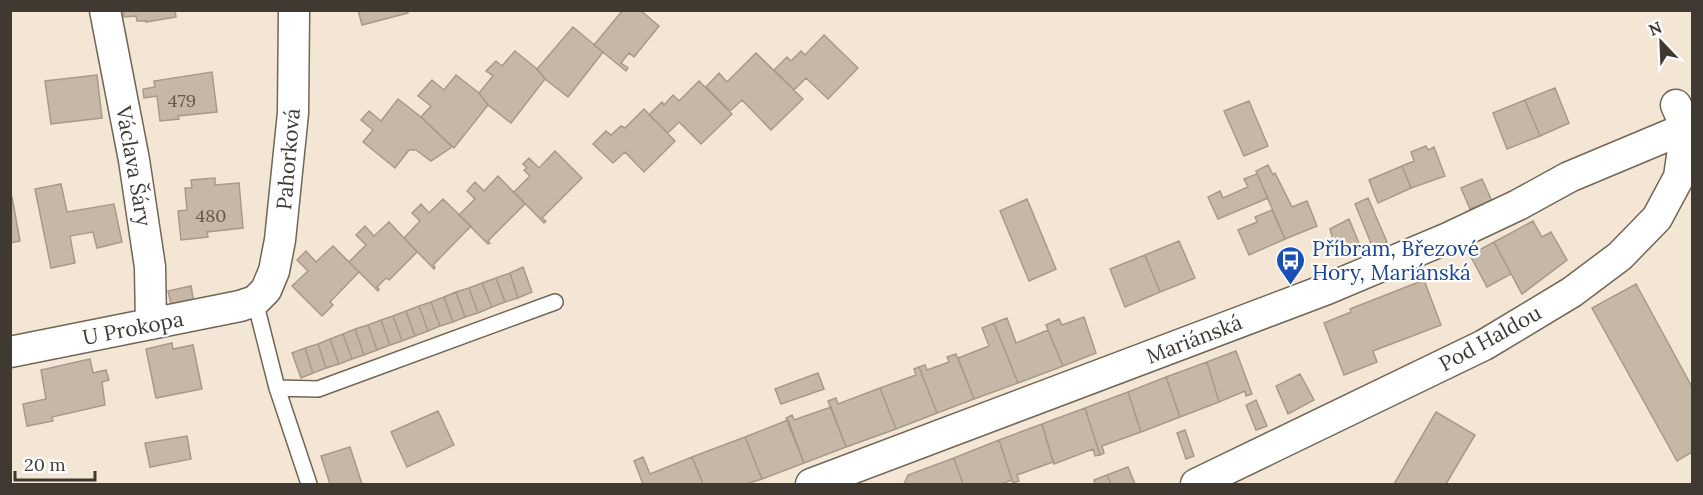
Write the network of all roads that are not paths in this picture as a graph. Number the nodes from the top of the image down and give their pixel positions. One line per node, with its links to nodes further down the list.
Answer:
1 (105, 10): 6 (street, Václava Šáry)
2 (294, 10): 4 (street, Pahorková)
3 (1687, 111): 10 (street, Mariánská); 11 (street, Pod Haldou)
4 (255, 301): 6 (street, U Prokopa); 8 (lane)
5 (555, 302): 8 (lane)
6 (151, 324): 7 (street, U Prokopa)
7 (10, 352)
8 (277, 388): 9 (lane)
9 (309, 484)
10 (811, 484)
11 (1196, 484)

